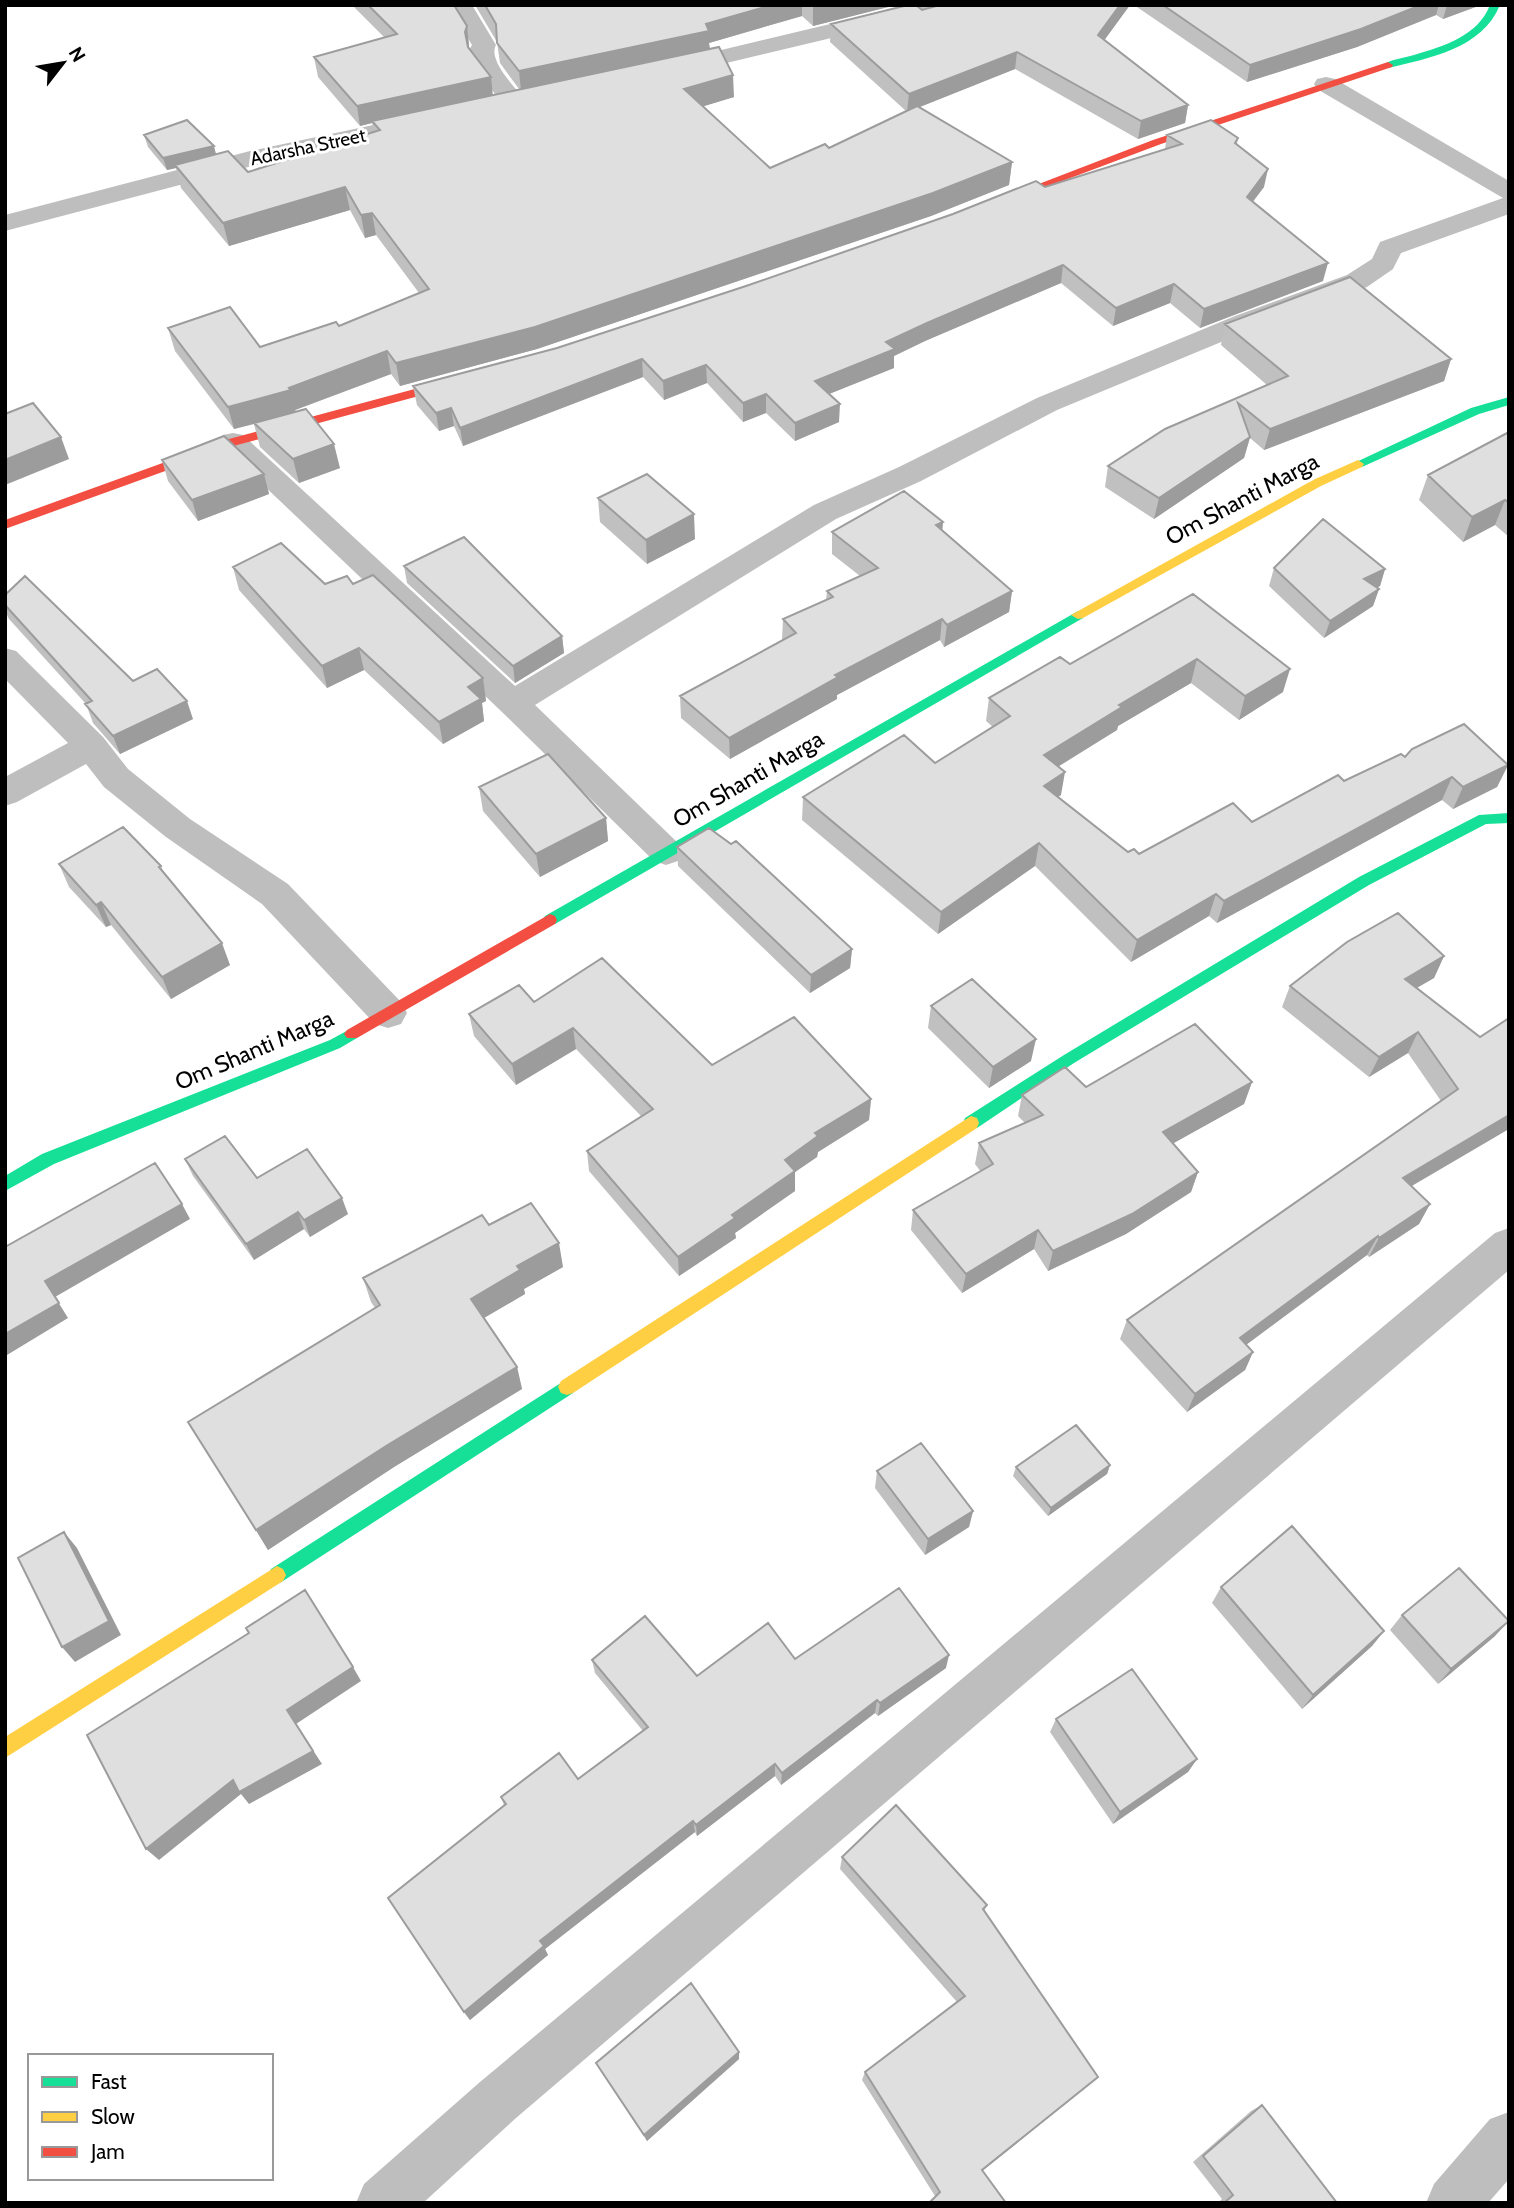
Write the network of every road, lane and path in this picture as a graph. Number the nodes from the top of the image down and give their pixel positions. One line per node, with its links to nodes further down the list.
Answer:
1 (460, 5): 7 (street)
2 (941, 5): 4 (street)
3 (1495, 5): 5 (street)
4 (647, 75)
5 (1326, 84): 10 (street); 12 (street)
6 (541, 99): 7 (street)
7 (515, 104): 8 (street)
8 (489, 110)
9 (437, 120): 13 (street, Adarsha Street)
10 (1509, 192)
11 (1509, 205): 19 (street)
12 (979, 209)
13 (5, 223)
14 (482, 375): 16 (street)
15 (1509, 401): 23 (street, Om Shanti Marga)
16 (233, 442): 17 (street); 19 (street)
17 (5, 525)
18 (5, 659): 20 (street)
19 (513, 703): 23 (street)
20 (92, 746): 21 (street); 24 (street)
21 (5, 793)
22 (1509, 818): 27 (street)
23 (666, 852): 24 (street, Om Shanti Marga)
24 (388, 1013): 25 (street, Om Shanti Marga)
25 (5, 1184)
26 (1509, 1245): 29 (street)
27 (5, 1748)
28 (1509, 2138): 30 (street)
29 (383, 2203)
30 (1453, 2203)

